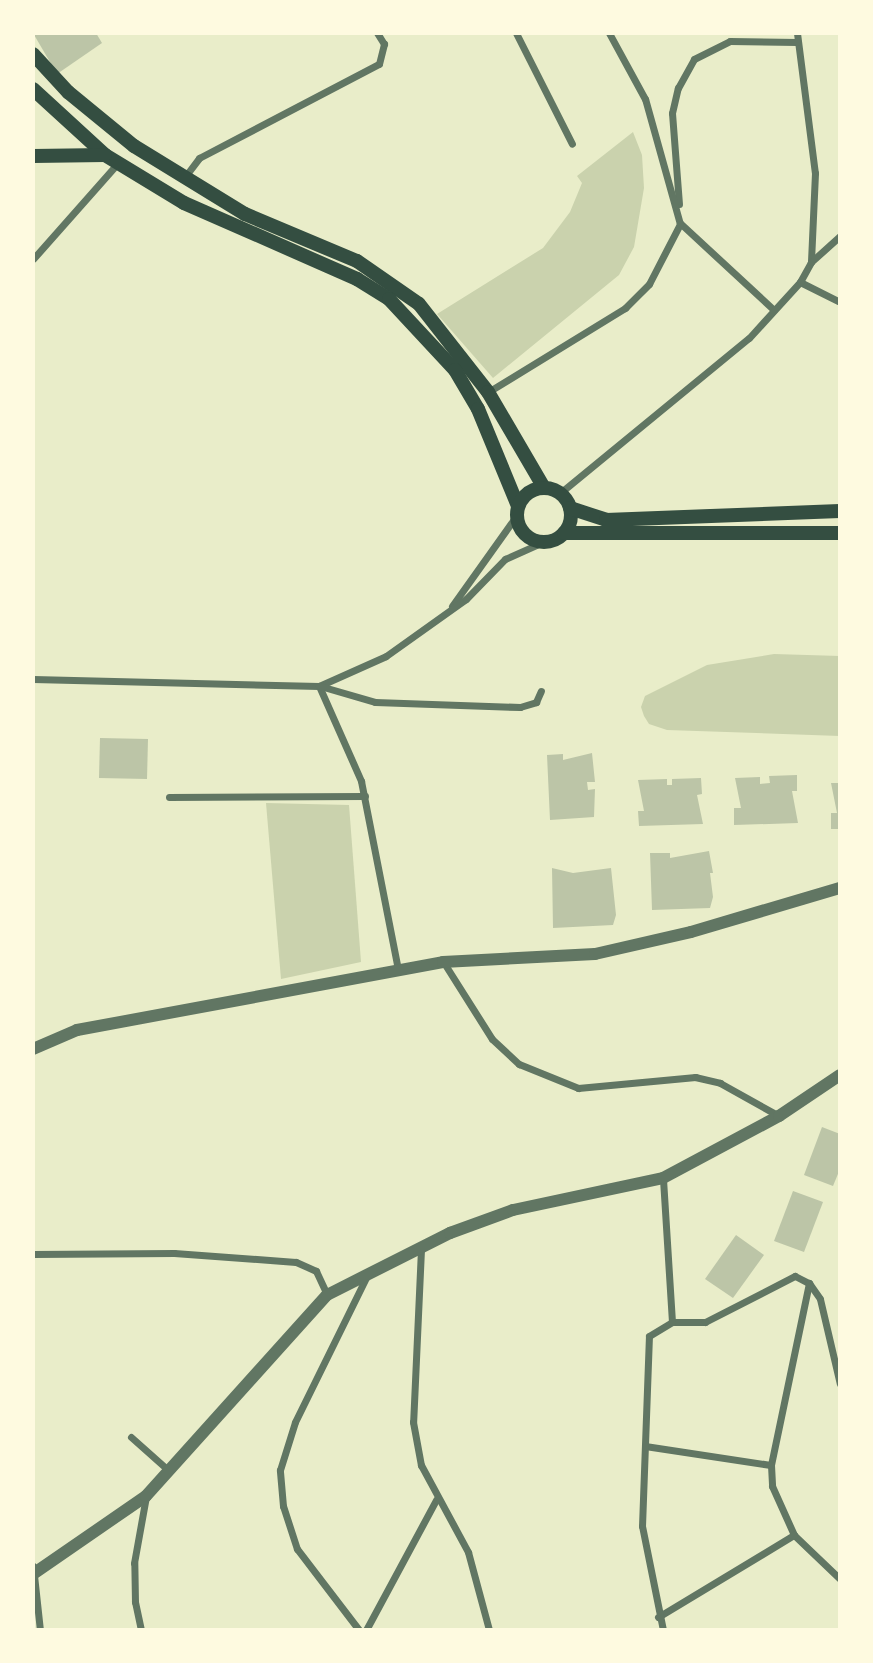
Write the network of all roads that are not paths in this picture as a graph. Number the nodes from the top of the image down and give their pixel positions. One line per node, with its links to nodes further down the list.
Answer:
1 (377, 33): 11 (street)
2 (516, 33): 8 (street)
3 (609, 33): 12 (street)
4 (797, 33): 5 (street)
5 (797, 42): 12 (street); 15 (street)
6 (33, 54): 11 (main road)
7 (33, 89): 10 (main road)
8 (572, 144)
9 (33, 156): 10 (main road)
10 (111, 159): 14 (street); 23 (main road)
11 (184, 178): 19 (main road)
12 (680, 224): 18 (street); 19 (street)
13 (840, 236): 15 (street)
14 (33, 259)
15 (811, 262): 16 (street)
16 (800, 282): 17 (street); 18 (street)
17 (840, 302)
18 (774, 310): 21 (street)
19 (488, 392): 20 (main road)
20 (544, 488): 21 (main road); 23 (main road)
21 (560, 493): 22 (main road)
22 (570, 508): 24 (main road); 26 (main road)
23 (518, 510): 27 (main road); 28 (street)
24 (840, 511)
25 (840, 533): 26 (main road)
26 (564, 534): 27 (main road)
27 (543, 542): 28 (street)
28 (448, 612): 30 (street)
29 (33, 679): 30 (street)
30 (319, 686): 31 (street); 32 (street)
31 (541, 691)
32 (365, 796): 33 (street); 36 (street)
33 (169, 797)
34 (840, 888): 35 (street)
35 (443, 962): 36 (street); 39 (street)
36 (398, 970): 37 (street)
37 (33, 1049)
38 (840, 1074): 39 (street)
39 (779, 1116): 40 (street)
40 (663, 1178): 41 (street); 46 (street)
41 (421, 1249): 43 (street); 53 (street)
42 (33, 1254): 45 (street)
43 (366, 1278): 45 (street); 60 (street)
44 (809, 1283): 46 (street); 47 (street); 50 (street)
45 (327, 1295): 51 (street)
46 (672, 1322): 49 (street)
47 (840, 1384)
48 (131, 1437): 51 (street)
49 (645, 1446): 50 (street); 57 (street)
50 (771, 1465): 54 (street)
51 (168, 1470): 52 (street)
52 (146, 1496): 55 (street); 59 (street)
53 (436, 1500): 61 (street); 62 (street)
54 (794, 1535): 56 (street); 57 (street)
55 (34, 1571): 58 (street)
56 (840, 1578)
57 (658, 1617): 63 (street)
58 (40, 1630)
59 (142, 1630)
60 (359, 1630)
61 (366, 1630)
62 (489, 1630)
63 (663, 1630)

